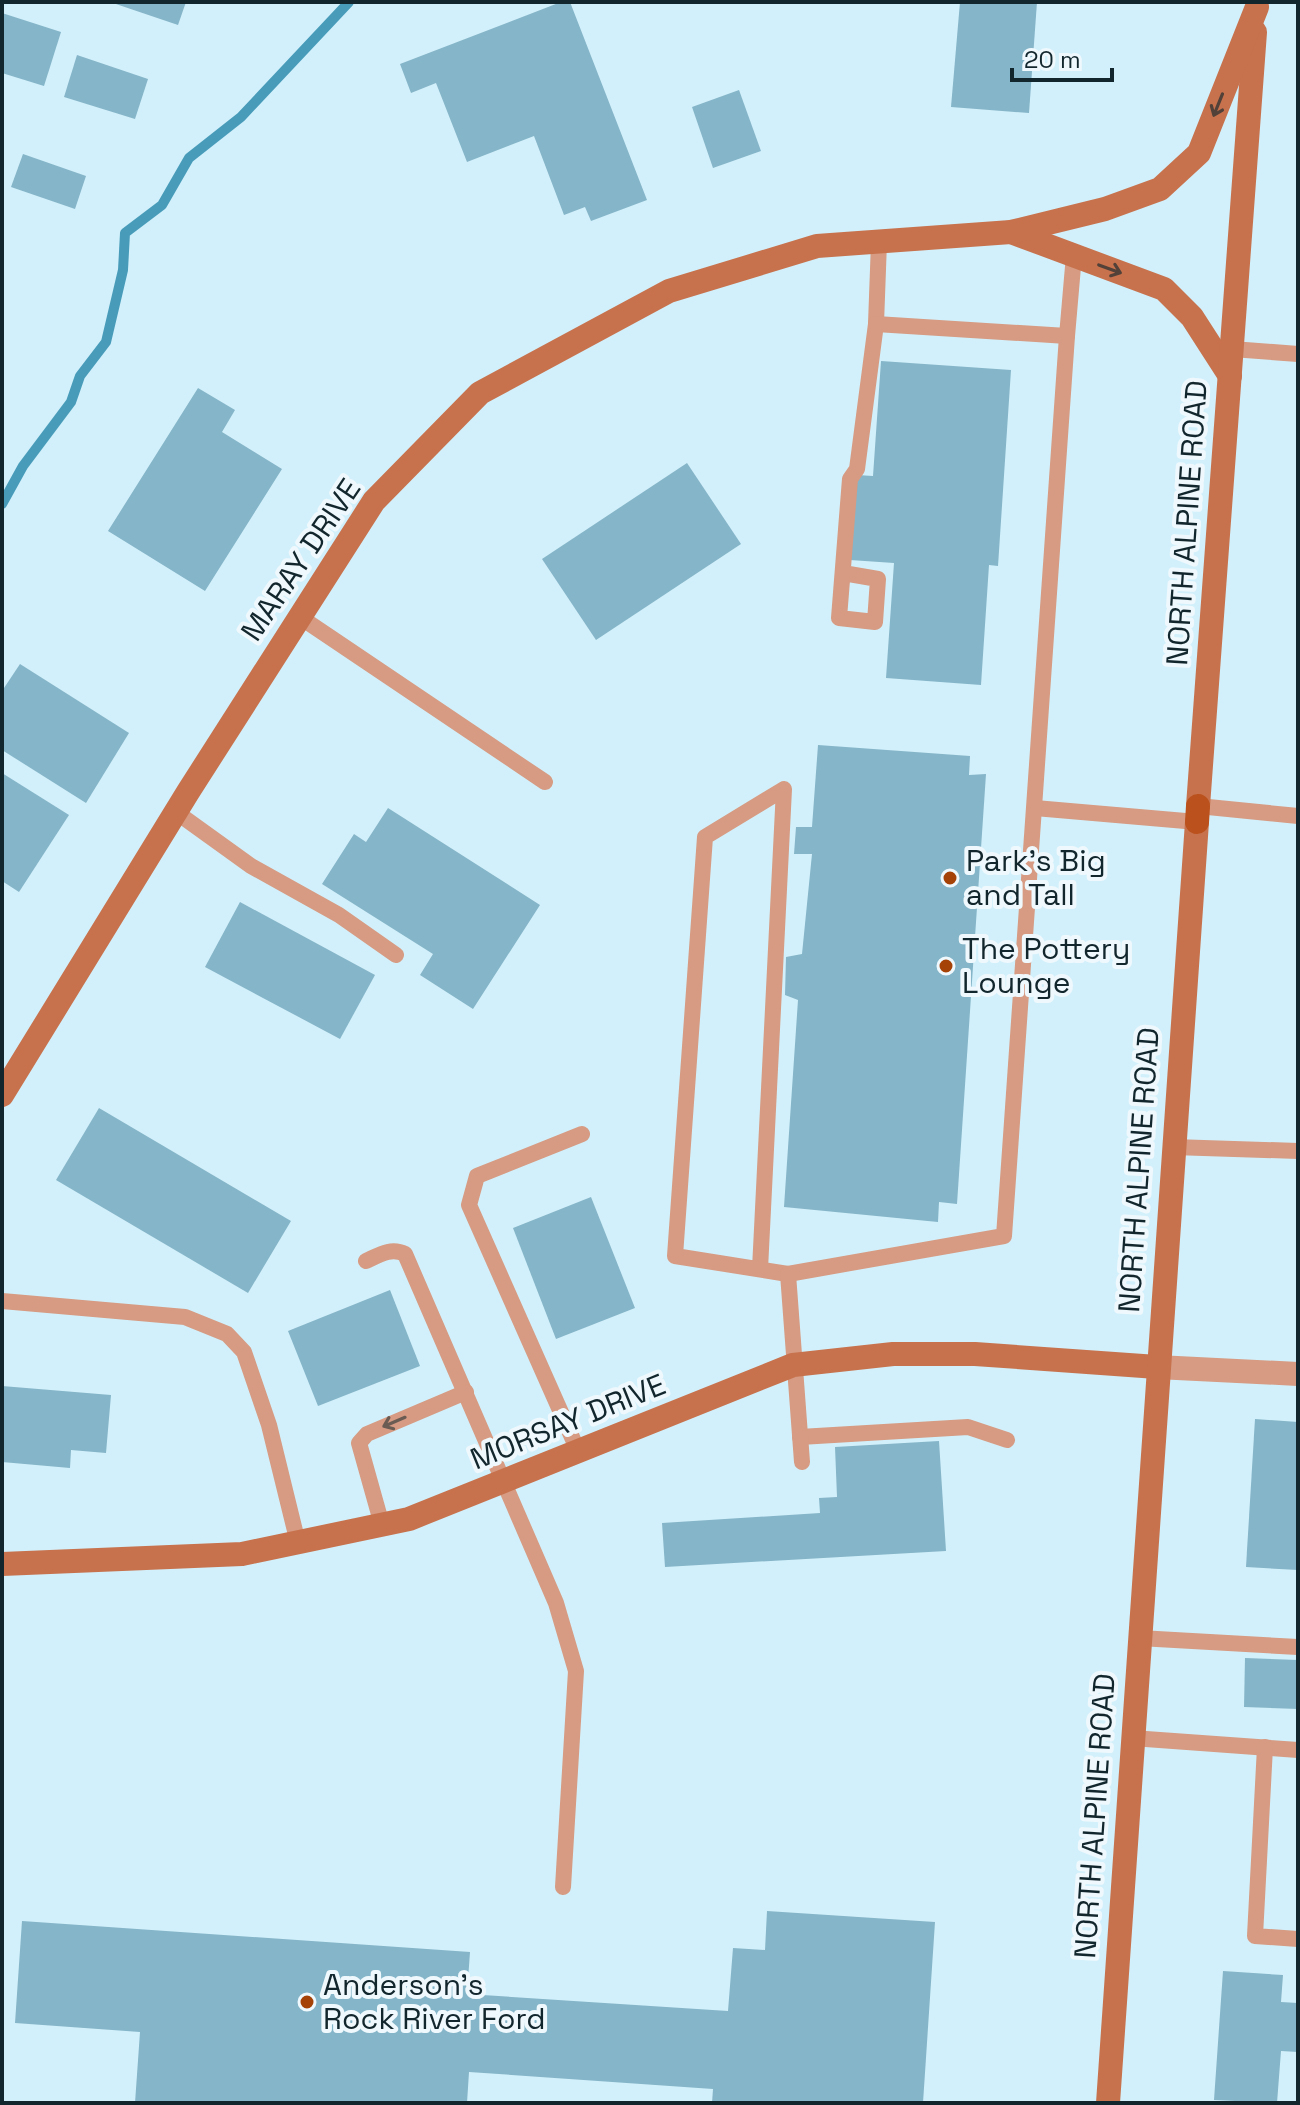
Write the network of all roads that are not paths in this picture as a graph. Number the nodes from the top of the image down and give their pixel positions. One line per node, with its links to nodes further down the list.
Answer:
1 (1257, 4): 2 (street, one-way to 2); 7 (street, NORTH ALPINE ROAD)
2 (1011, 232): 3 (street, MARAY DRIVE); 4 (street)
3 (879, 242): 5 (lane); 11 (street, MARAY DRIVE)
4 (1074, 255): 6 (lane); 9 (street, one-way to 9)
5 (876, 324): 6 (lane); 10 (lane)
6 (1067, 336): 13 (lane)
7 (1232, 349): 8 (lane); 9 (street, NORTH ALPINE ROAD)
8 (1298, 354)
9 (1230, 376): 15 (street, NORTH ALPINE ROAD)
10 (843, 573)
11 (300, 617): 12 (lane); 14 (street, MARAY DRIVE)
12 (545, 782)
13 (1035, 808): 15 (lane); 24 (lane)
14 (176, 812): 17 (lane); 18 (street, MARAY DRIVE)
15 (1197, 814): 16 (lane); 20 (street, NORTH ALPINE ROAD)
16 (1298, 816)
17 (396, 955)
18 (2, 1095)
19 (582, 1134): 32 (lane)
20 (1173, 1147): 21 (lane); 27 (street, NORTH ALPINE ROAD)
21 (1298, 1151)
22 (366, 1261): 29 (lane)
23 (760, 1269): 23 (lane); 24 (lane)
24 (788, 1274): 26 (lane)
25 (2, 1301): 36 (lane)
26 (793, 1365): 27 (street, MORSAY DRIVE); 30 (lane); 32 (street, MORSAY DRIVE)
27 (1157, 1367): 28 (street); 38 (street, NORTH ALPINE ROAD)
28 (1298, 1374)
29 (466, 1392): 34 (lane); 35 (lane, one-way to 35)
30 (800, 1437): 31 (lane); 33 (lane)
31 (1007, 1440)
32 (579, 1453): 34 (street, MORSAY DRIVE)
33 (802, 1462)
34 (505, 1482): 35 (street, MORSAY DRIVE); 43 (lane)
35 (382, 1525): 36 (street, MORSAY DRIVE)
36 (298, 1543): 37 (street, MORSAY DRIVE)
37 (2, 1564)
38 (1139, 1638): 39 (lane); 40 (street, NORTH ALPINE ROAD)
39 (1298, 1647)
40 (1132, 1738): 41 (lane); 45 (street, NORTH ALPINE ROAD)
41 (1265, 1747): 42 (lane); 44 (lane)
42 (1298, 1750)
43 (563, 1887)
44 (1298, 1939)
45 (1108, 2103)

